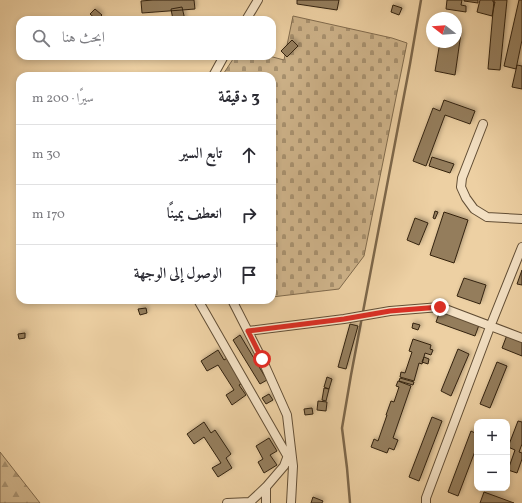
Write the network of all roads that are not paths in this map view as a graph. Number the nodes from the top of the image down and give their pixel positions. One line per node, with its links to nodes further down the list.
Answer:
1 (258, 0): 2 (street)
2 (248, 16)
3 (222, 60): 4 (street)
4 (215, 72)
5 (483, 124): 6 (street)
6 (522, 219)
7 (522, 247): 10 (street)
8 (200, 304): 13 (street)
9 (234, 304): 11 (street)
10 (490, 327): 11 (street); 12 (street); 20 (street)
11 (248, 331): 14 (street)
12 (522, 338)
13 (287, 458): 14 (street); 15 (street)
14 (293, 466): 19 (street)
15 (266, 488): 16 (street); 18 (street)
16 (250, 502): 17 (street)
17 (227, 503)
18 (266, 503)
19 (291, 503)
20 (426, 503)

